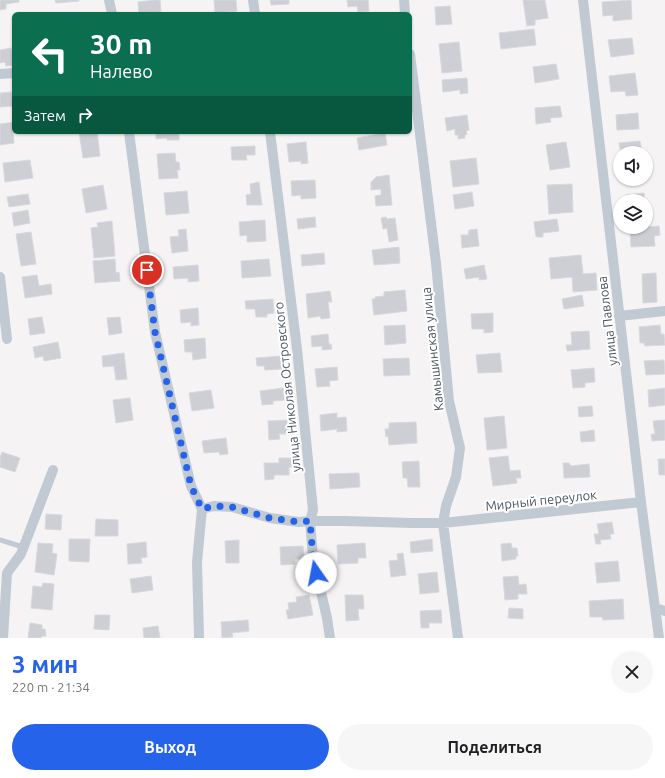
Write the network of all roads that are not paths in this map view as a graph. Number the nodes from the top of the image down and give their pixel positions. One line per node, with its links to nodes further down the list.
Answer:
1 (109, 0): 5 (street)
2 (253, 0): 6 (street)
3 (404, 0): 7 (street)
4 (583, 0): 15 (street, улица Павлова)
5 (112, 12)
6 (255, 12)
7 (405, 12)
8 (412, 70): 21 (street, Камышинская улица)
9 (12, 73): 10 (street)
10 (0, 74)
11 (129, 134): 19 (street)
12 (270, 134): 20 (street, улица Николая Островского)
13 (0, 277): 16 (street)
14 (665, 311): 15 (street)
15 (619, 316): 18 (street, улица Павлова)
16 (7, 339)
17 (53, 470): 23 (street)
18 (641, 502): 21 (street, Мирный переулок); 24 (street, улица Павлова)
19 (202, 509): 20 (street, Мирный переулок); 26 (street)
20 (310, 521): 21 (street, Мирный переулок); 27 (street, улица Николая Островского)
21 (443, 523): 28 (street, Камышинская улица)
22 (0, 540): 23 (lane)
23 (23, 547): 25 (street)
24 (660, 610): 29 (street, улица Павлова)
25 (3, 638)
26 (199, 638)
27 (330, 638)
28 (458, 638)
29 (659, 638)

